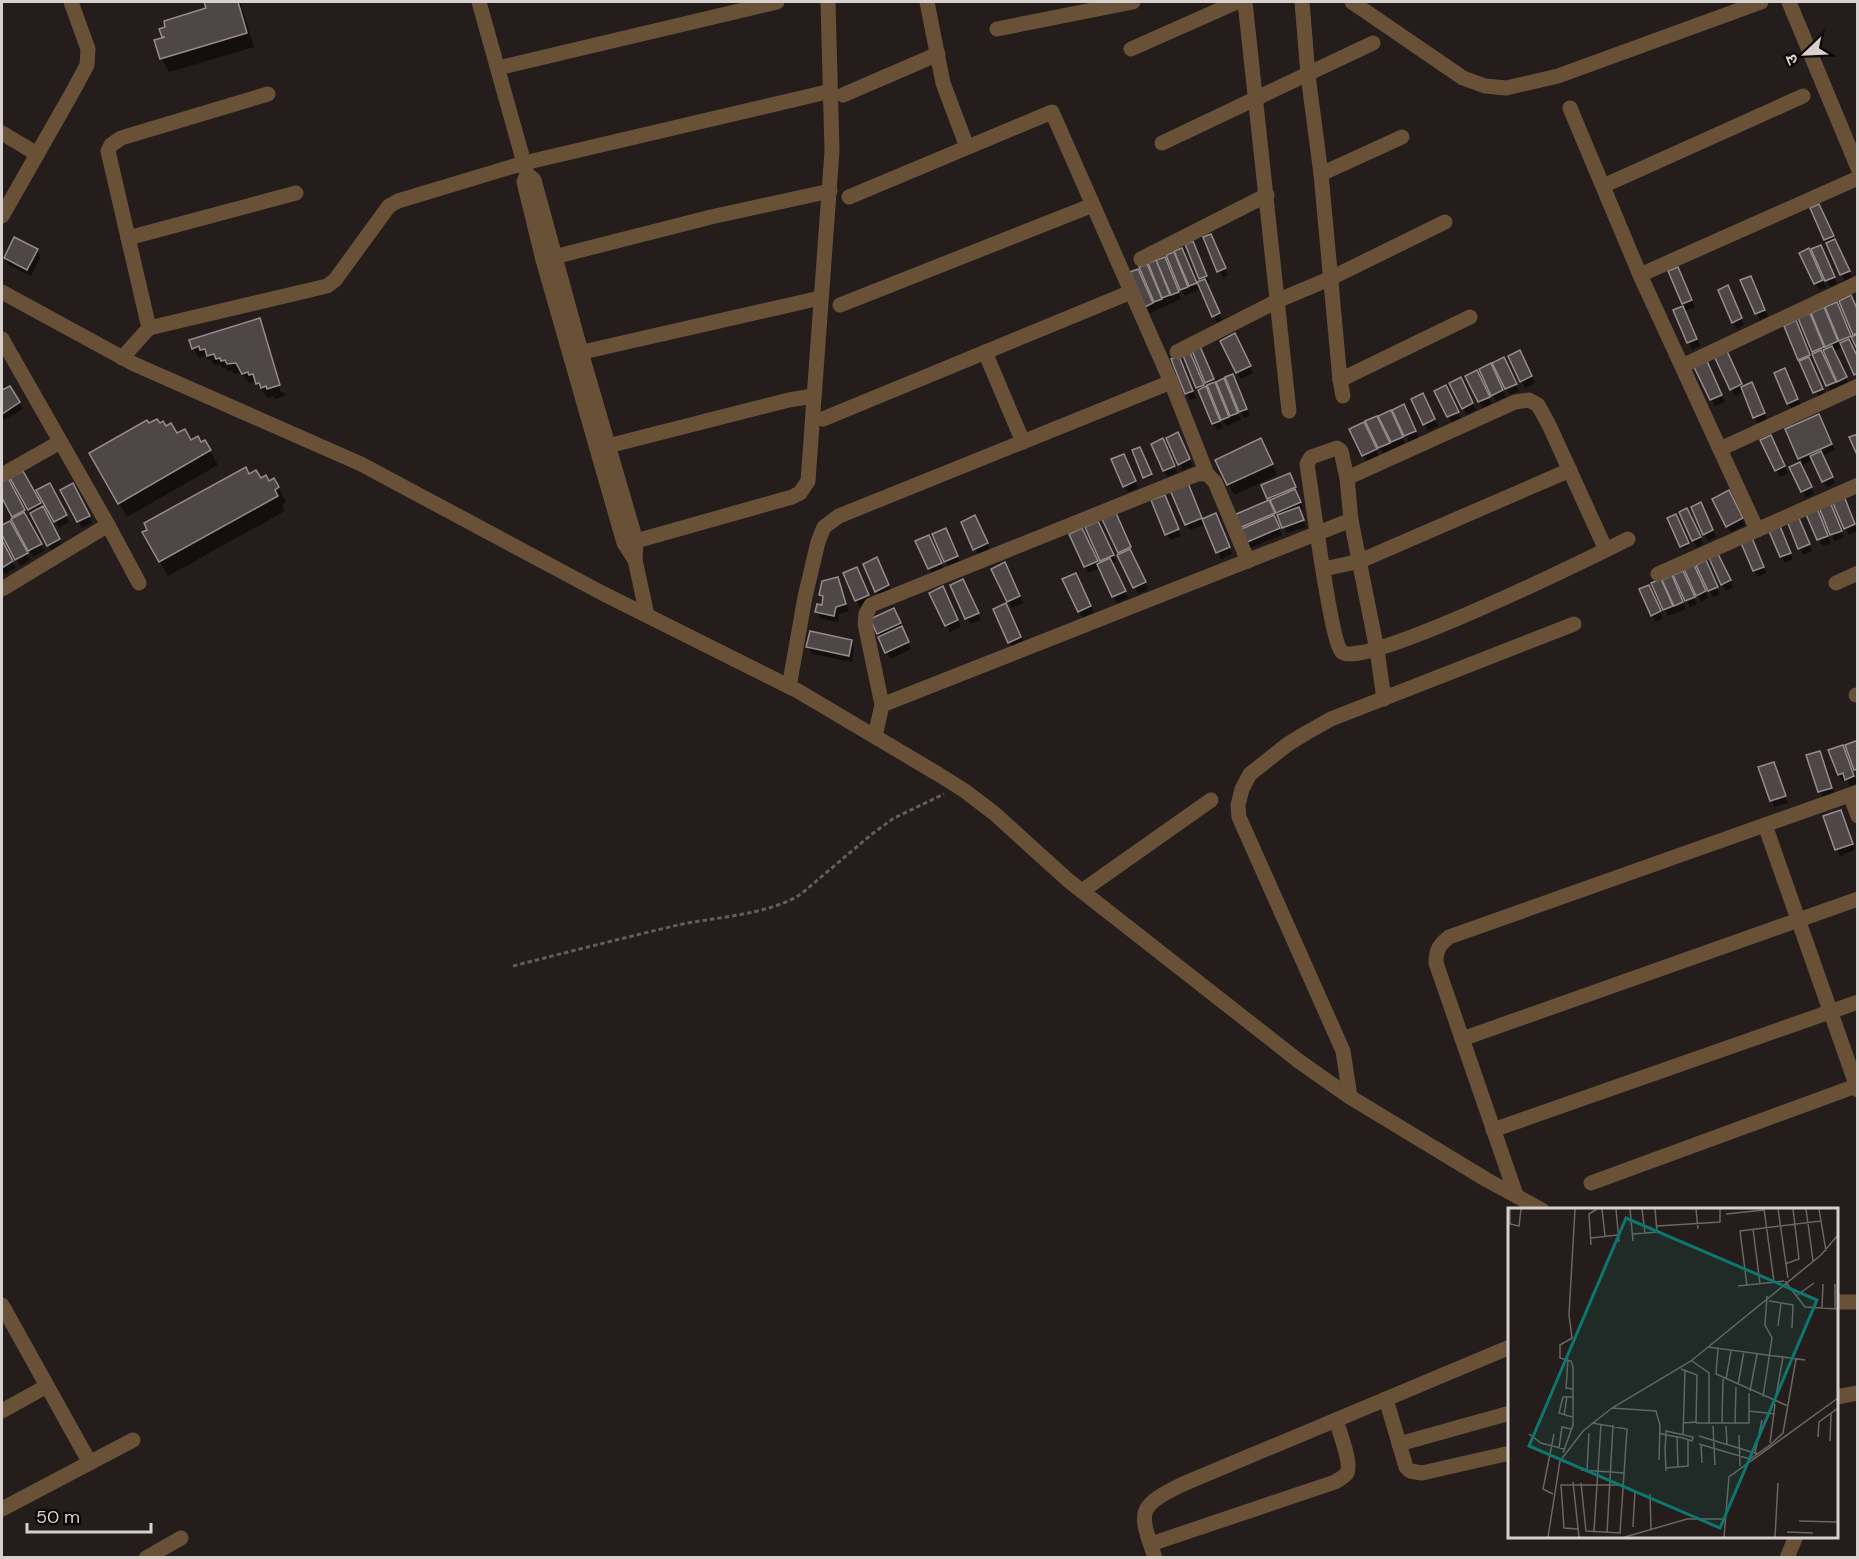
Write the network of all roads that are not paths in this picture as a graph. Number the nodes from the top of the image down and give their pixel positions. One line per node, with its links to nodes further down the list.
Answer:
1 (71, 2): 28 (street)
2 (479, 2): 17 (street)
3 (777, 2): 17 (street)
4 (828, 2): 19 (street)
5 (927, 2): 16 (street)
6 (1133, 2): 13 (street)
7 (1238, 2): 15 (street)
8 (1245, 2): 22 (street)
9 (1302, 2): 18 (street)
10 (1352, 2): 11 (street)
11 (1761, 2)
12 (1789, 2): 30 (street)
13 (997, 30)
14 (1373, 43): 18 (street)
15 (1131, 49)
16 (938, 54): 19 (street); 27 (street)
17 (498, 68): 29 (street)
18 (1308, 75): 22 (street); 31 (street)
19 (837, 93): 29 (street); 34 (street)
20 (268, 94): 41 (street)
21 (1803, 96): 33 (street)
22 (1256, 98): 26 (street); 36 (street)
23 (1570, 108): 33 (street)
24 (2, 133): 28 (street)
25 (1402, 136): 31 (street)
26 (1162, 143)
27 (967, 147): 37 (street); 38 (street)
28 (37, 154): 39 (street)
29 (526, 168): 42 (street); 53 (street)
30 (1857, 168)
31 (1321, 174): 45 (street)
32 (1857, 178): 44 (street)
33 (1603, 186): 44 (street)
34 (830, 191): 42 (street); 49 (street)
35 (296, 193): 41 (street)
36 (1267, 195): 43 (street); 50 (street)
37 (849, 197)
38 (1093, 205): 48 (street); 51 (street)
39 (2, 216)
40 (1445, 222): 45 (street)
41 (128, 238): 53 (street)
42 (549, 258): 57 (street)
43 (1141, 259)
44 (1640, 274): 59 (street)
45 (1329, 279): 50 (street); 60 (street)
46 (1857, 283): 59 (street)
47 (2, 292): 58 (street)
48 (1131, 292): 55 (street); 61 (street)
49 (820, 298): 57 (street); 63 (street)
50 (1279, 300): 56 (street); 65 (street)
51 (840, 304)
52 (1470, 317): 60 (street)
53 (149, 328): 58 (street)
54 (4, 348): 67 (street)
55 (985, 352): 66 (street); 68 (street)
56 (1177, 352)
57 (576, 353): 69 (street)
58 (122, 358): 92 (street)
59 (1682, 366): 70 (street)
60 (1340, 380): 64 (street)
61 (1171, 382): 68 (street); 72 (street)
62 (1857, 386): 70 (street)
63 (813, 396): 69 (street); 81 (street)
64 (1343, 396)
65 (1289, 411)
66 (823, 419)
67 (60, 442): 73 (street); 77 (street)
68 (1023, 442): 95 (street)
69 (602, 447): 81 (street); 83 (street)
70 (1720, 449): 78 (street)
71 (1570, 470): 74 (street); 82 (street); 85 (street)
72 (1207, 474): 84 (street); 97 (street)
73 (2, 475)
74 (1347, 478): 76 (street); 79 (street)
75 (1857, 485): 78 (street)
76 (1351, 520): 79 (street); 85 (street)
77 (108, 525): 90 (street); 91 (street)
78 (1757, 530): 88 (street)
79 (1317, 532): 84 (street); 86 (street)
80 (1628, 539): 82 (street)
81 (636, 541): 83 (street)
82 (1606, 550): 94 (street)
83 (635, 560): 92 (street)
84 (1248, 561): 97 (street)
85 (1360, 561): 86 (street); 94 (street)
86 (1324, 569): 94 (street)
87 (1857, 573): 89 (street)
88 (1658, 574)
89 (1836, 583)
90 (139, 584)
91 (2, 588)
92 (647, 615): 95 (street)
93 (1574, 624): 96 (street)
94 (1377, 650): 96 (street)
95 (789, 687): 98 (street)
96 (1384, 699): 110 (street)
97 (882, 705): 98 (street)
98 (875, 736): 103 (street)
99 (1854, 793): 101 (street); 102 (street)
100 (1211, 800): 103 (street)
101 (1857, 816)
102 (1765, 825): 105 (street); 108 (street)
103 (1082, 891): 110 (street)
104 (1857, 899): 105 (street)
105 (1798, 920): 107 (street); 108 (street)
106 (1857, 1002): 107 (street)
107 (1831, 1012): 109 (street); 111 (street)
108 (1462, 1039): 111 (street)
109 (1857, 1088): 112 (street)
110 (1350, 1097): 113 (street)
111 (1493, 1130): 113 (street)
112 (1591, 1183)
113 (1516, 1195): 114 (street)
114 (1540, 1208)
115 (1838, 1302): 116 (street)
116 (1857, 1302)
117 (2, 1305): 119 (street)
118 (1508, 1347): 122 (street)
119 (47, 1386): 123 (street); 129 (street)
120 (1857, 1393): 121 (street)
121 (1838, 1397)
122 (1386, 1399): 125 (street); 127 (street)
123 (2, 1411)
124 (1508, 1413): 127 (street)
125 (1336, 1420): 133 (street); 133 (street)
126 (133, 1440): 129 (street)
127 (1399, 1444): 128 (street)
128 (1508, 1453)
129 (90, 1462): 130 (street)
130 (2, 1509)
131 (181, 1538): 134 (street)
132 (1795, 1538): 135 (street)
133 (1153, 1551)
134 (146, 1557)
135 (1788, 1557)

